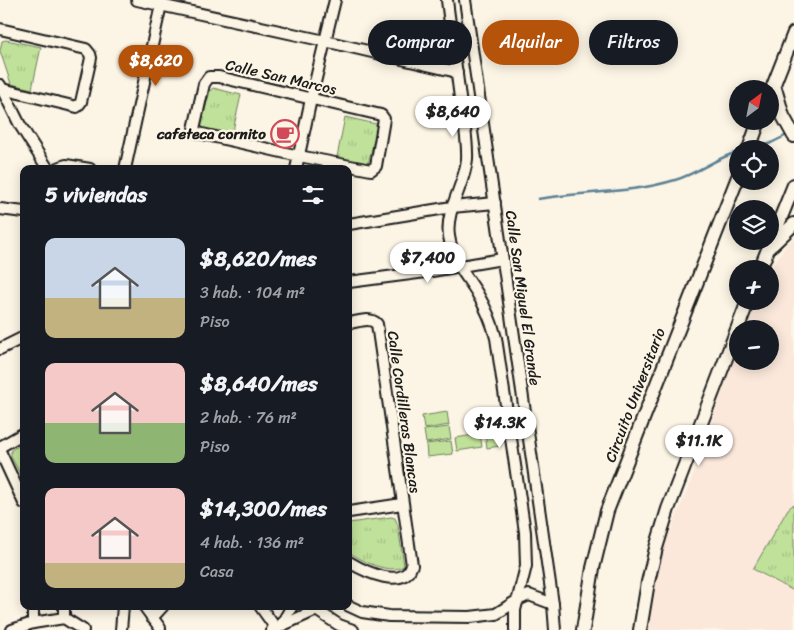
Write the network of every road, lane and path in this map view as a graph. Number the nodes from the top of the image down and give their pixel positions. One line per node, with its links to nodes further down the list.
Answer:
1 (137, 0): 5 (street)
2 (335, 0): 8 (street)
3 (447, 0): 11 (street)
4 (465, 0): 25 (street, Calle San Miguel El Grande)
5 (161, 2): 8 (street); 19 (street)
6 (0, 29): 13 (street)
7 (794, 33): 10 (main road)
8 (325, 41): 11 (street); 14 (street)
9 (794, 67): 10 (main road)
10 (779, 71): 12 (main road)
11 (457, 72): 26 (street)
12 (776, 80)
13 (1, 86): 18 (street)
14 (311, 99): 17 (street); 17 (street, Calle San Marcos); 22 (street, Calle San Marcos)
15 (779, 108): 16 (main road)
16 (794, 136)
17 (299, 156): 20 (street); 21 (street, Calle San Marcos)
18 (45, 165)
19 (126, 165)
20 (297, 165)
21 (345, 165)
22 (352, 166)
23 (794, 185): 29 (main road)
24 (733, 190): 71 (main road, Circuito Universitario)
25 (495, 203): 26 (street); 33 (street, Calle San Miguel El Grande)
26 (452, 207): 30 (street); 34 (street)
27 (0, 210): 28 (street)
28 (20, 212)
29 (779, 222)
30 (352, 224)
31 (794, 224): 32 (main road)
32 (779, 238)
33 (502, 259): 34 (street); 48 (street, Calle San Miguel El Grande)
34 (458, 266): 35 (street); 47 (street)
35 (352, 282)
36 (745, 310): 72 (main road)
37 (352, 323): 44 (street, Calle Cordilleras Blancas)
38 (20, 339): 39 (street)
39 (0, 349)
40 (20, 435): 41 (street)
41 (0, 447)
42 (0, 451): 43 (street)
43 (20, 494)
44 (402, 504): 45 (street, Calle Cordilleras Blancas); 46 (street, Calle Cordilleras Blancas)
45 (352, 512)
46 (352, 564)
47 (518, 600): 48 (street); 49 (street); 69 (street)
48 (553, 604): 70 (street, Calle San Miguel El Grande)
49 (352, 607)
50 (33, 610): 61 (street)
51 (64, 610): 59 (street)
52 (123, 610): 66 (street)
53 (147, 610): 60 (street)
54 (159, 610): 60 (street)
55 (263, 610): 62 (street)
56 (289, 610): 62 (street)
57 (316, 610): 62 (street)
58 (319, 610): 68 (street)
59 (64, 618): 61 (street); 65 (street)
60 (152, 618): 63 (street)
61 (33, 623): 64 (street)
62 (276, 628)
63 (163, 629): 67 (street)
64 (12, 630)
65 (82, 630)
66 (121, 630)
67 (149, 630)
68 (353, 630)
69 (515, 630)
70 (554, 630)
71 (583, 630)
72 (640, 630)

